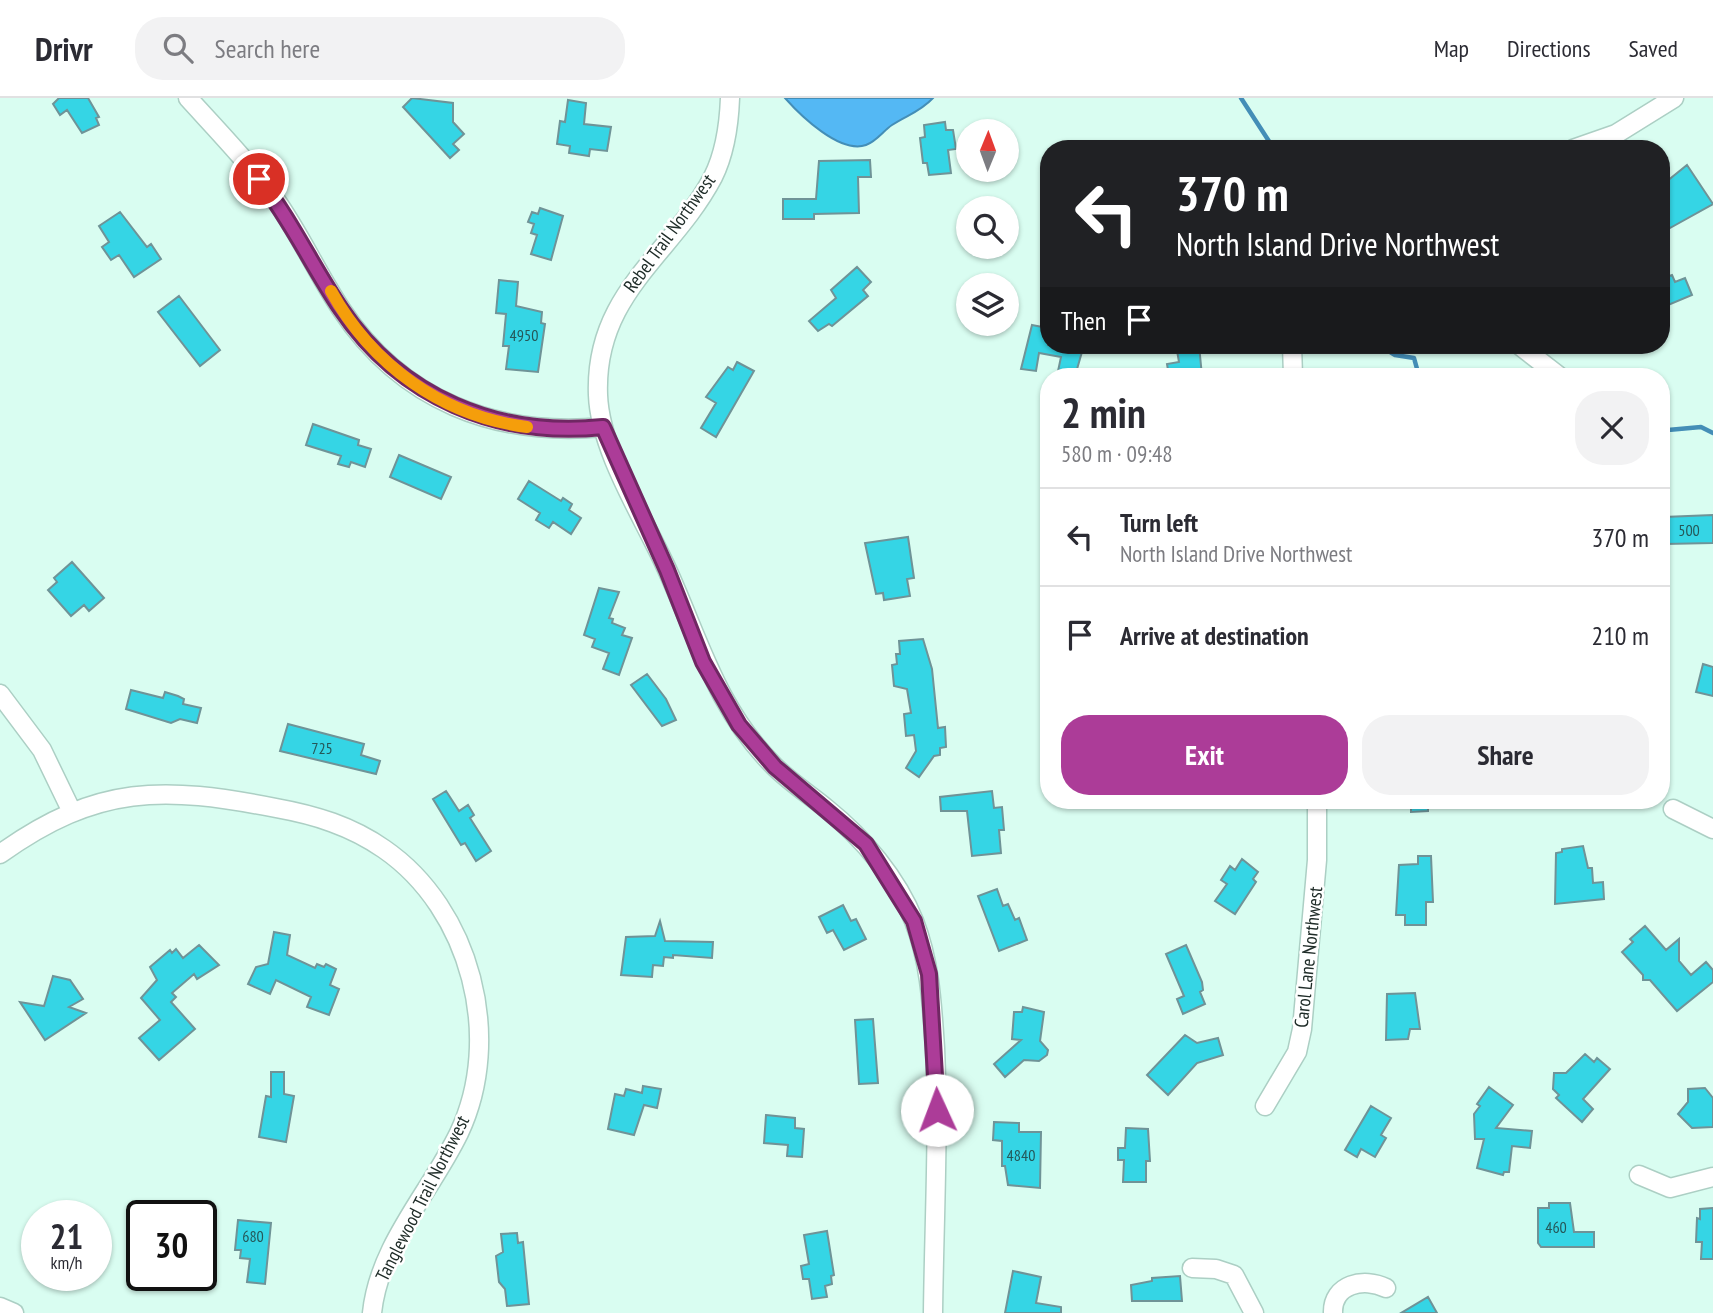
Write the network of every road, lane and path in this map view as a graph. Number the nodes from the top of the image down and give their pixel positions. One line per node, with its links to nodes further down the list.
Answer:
1 (188, 98): 7 (street)
2 (730, 98): 7 (street, Rebel Trail Northwest)
3 (1674, 98): 4 (street)
4 (1599, 140)
5 (1531, 354): 6 (street)
6 (1549, 368)
7 (603, 427): 22 (street, Rebel Trail Northwest)
8 (0, 694): 11 (street)
9 (1317, 809): 14 (street, Carol Lane Northwest)
10 (1673, 809): 12 (street)
11 (72, 812): 13 (street, Tanglewood Trail Northwest); 21 (street, Tanglewood Trail Northwest)
12 (1713, 829)
13 (0, 854)
14 (1265, 1106)
15 (1639, 1175): 16 (street)
16 (1713, 1177)
17 (1192, 1268): 23 (street)
18 (1386, 1288): 24 (street)
19 (0, 1307): 20 (street)
20 (14, 1313)
21 (372, 1313)
22 (933, 1313)
23 (1254, 1313)
24 (1333, 1313)

